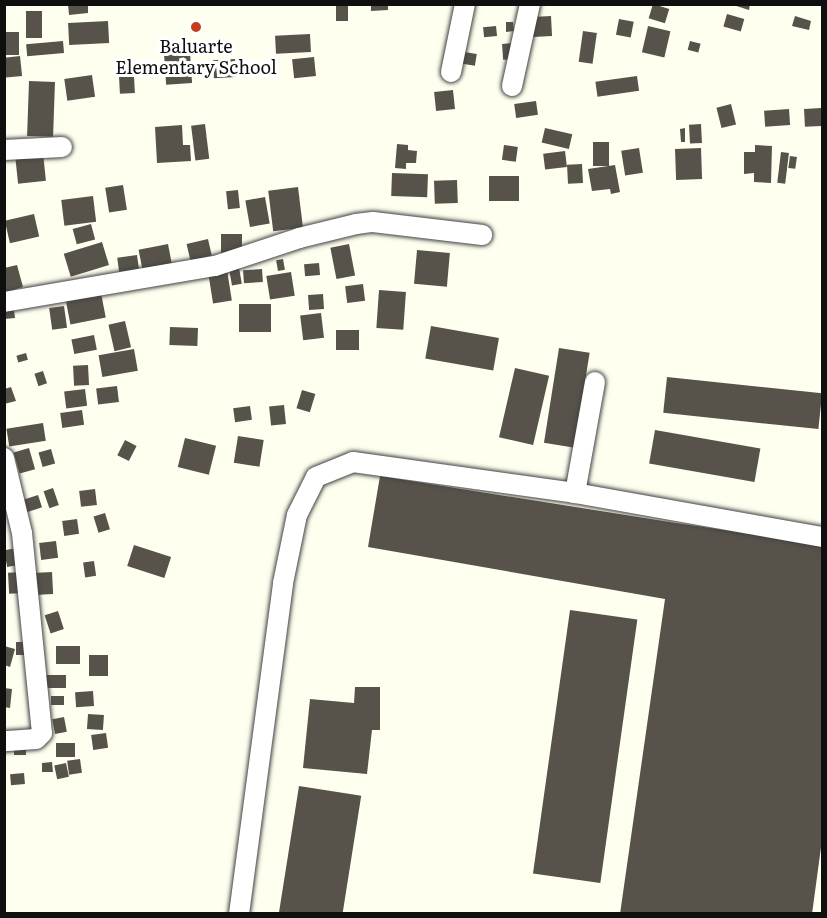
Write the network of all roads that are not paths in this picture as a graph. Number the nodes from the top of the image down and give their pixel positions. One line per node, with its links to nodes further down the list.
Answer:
1 (465, 4): 3 (street)
2 (530, 4): 4 (street)
3 (451, 72)
4 (512, 86)
5 (62, 147): 6 (street)
6 (4, 150)
7 (482, 235): 8 (street)
8 (4, 302)
9 (595, 382): 11 (street)
10 (4, 458): 13 (street)
11 (575, 493): 12 (street); 14 (street)
12 (822, 537)
13 (4, 741)
14 (239, 914)

